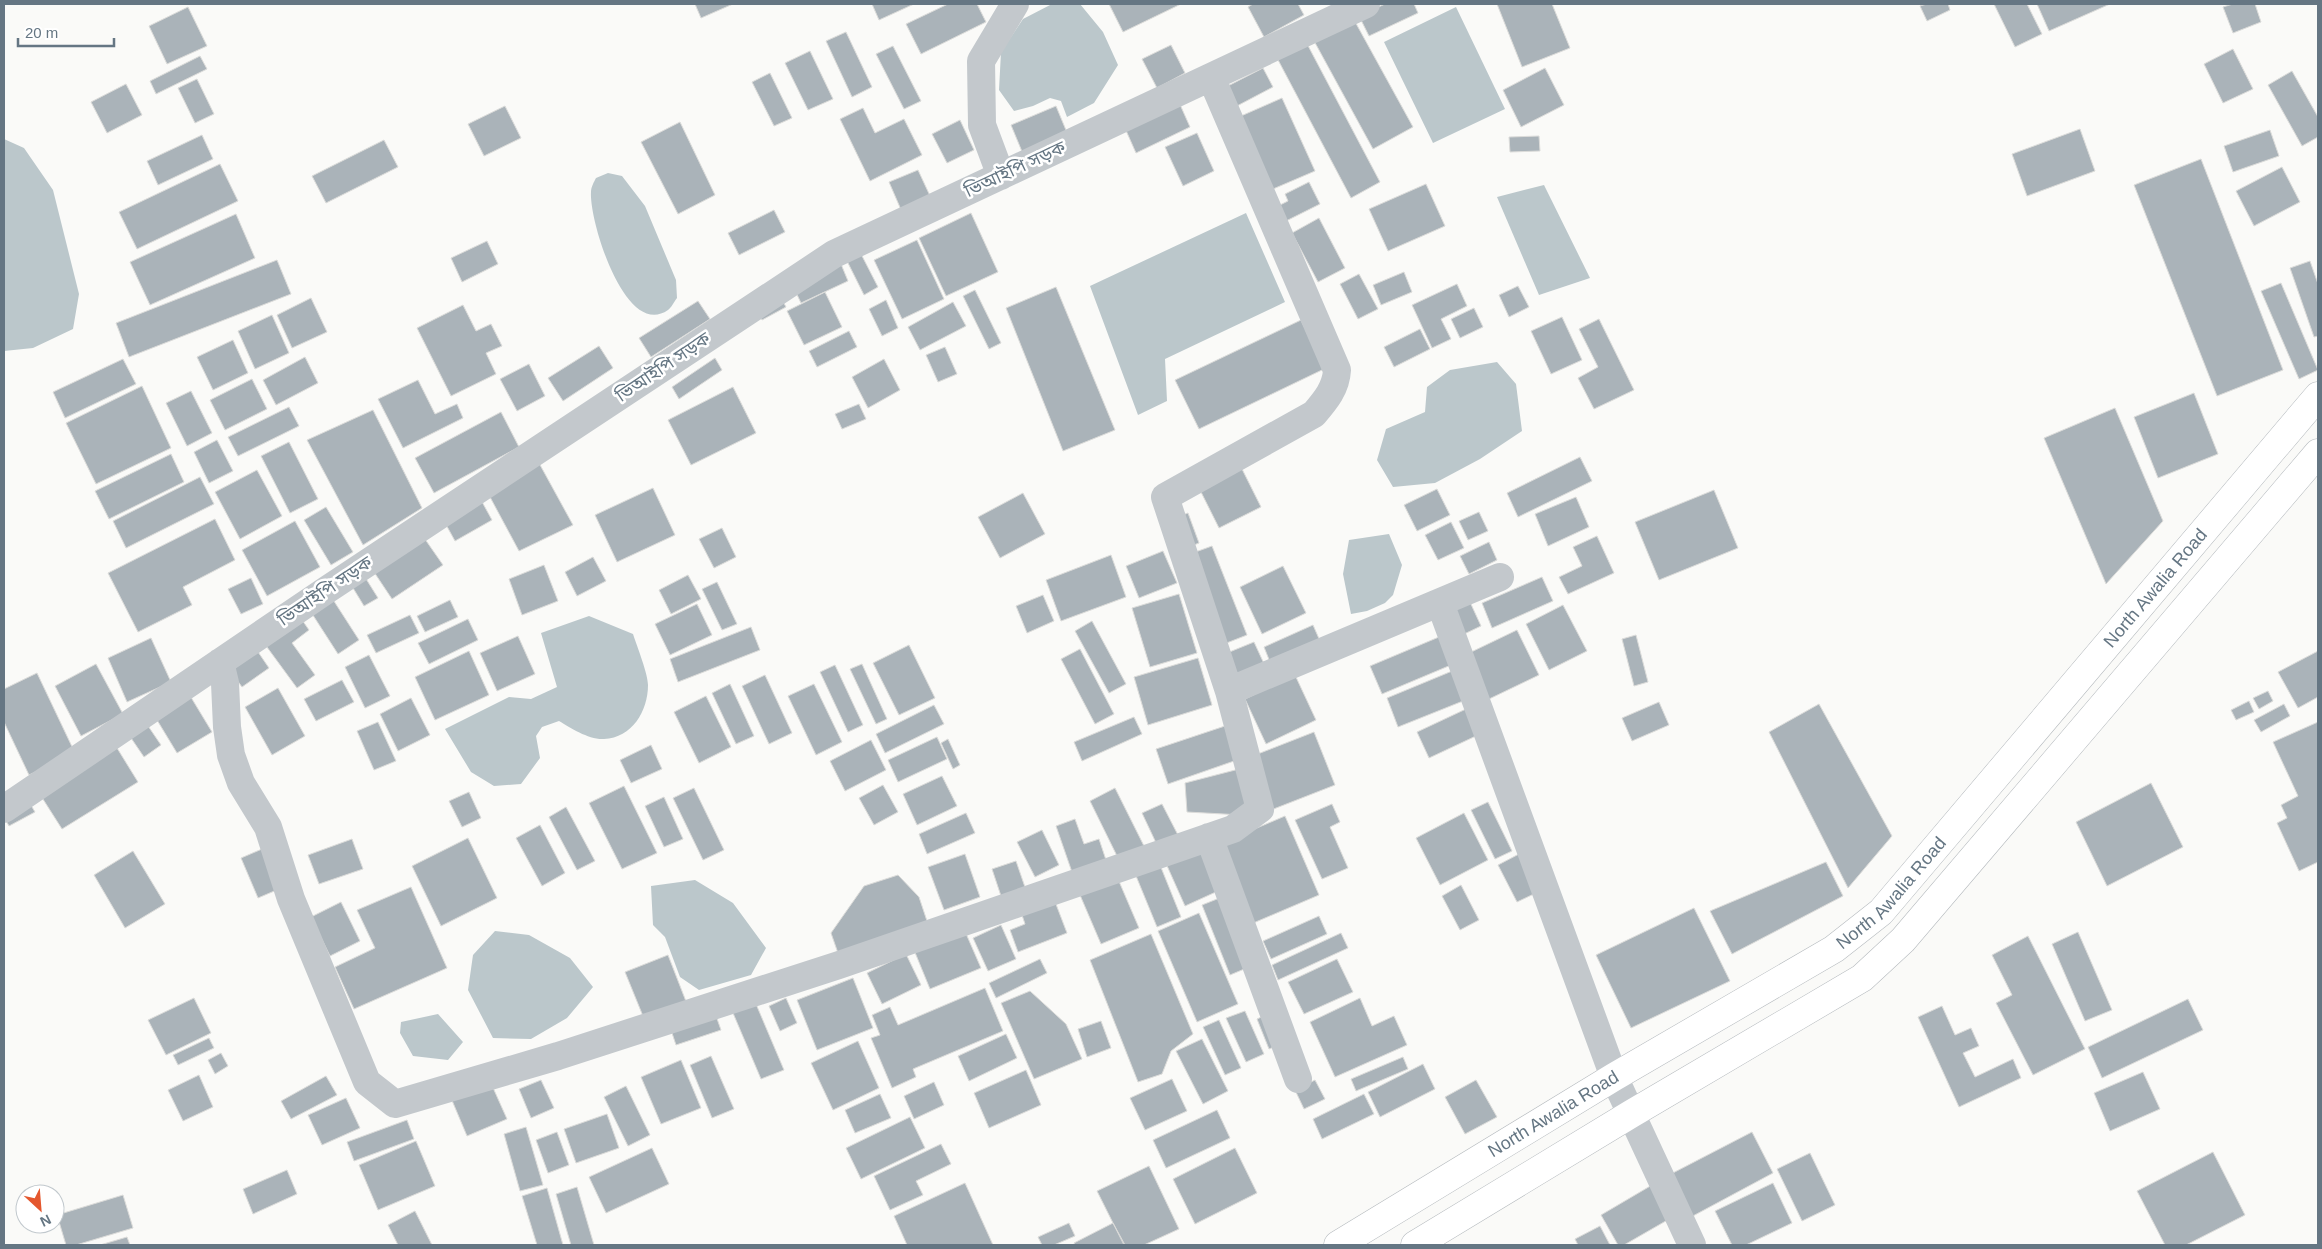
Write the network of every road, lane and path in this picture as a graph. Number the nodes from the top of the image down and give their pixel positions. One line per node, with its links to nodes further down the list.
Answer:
1 (1015, 4): 4 (street)
2 (1366, 4): 3 (street, ভিআইপি সড়ক)
3 (1211, 77): 4 (street, ভিআইপি সড়ক); 10 (street)
4 (1001, 176): 9 (street, ভিআইপি সড়ক)
5 (2318, 396): 13 (main road, North Awalia Road)
6 (2318, 453): 15 (main road, North Awalia Road)
7 (1500, 577): 8 (street)
8 (1440, 603): 10 (street); 13 (street)
9 (220, 662): 11 (street, ভিআইপি সড়ক); 12 (street)
10 (1229, 692): 12 (street)
11 (4, 809)
12 (1209, 837): 14 (street)
13 (1614, 1077): 15 (street); 16 (main road, North Awalia Road)
14 (1298, 1079)
15 (1631, 1114): 17 (main road, North Awalia Road); 18 (street)
16 (1338, 1245)
17 (1415, 1245)
18 (1692, 1245)

